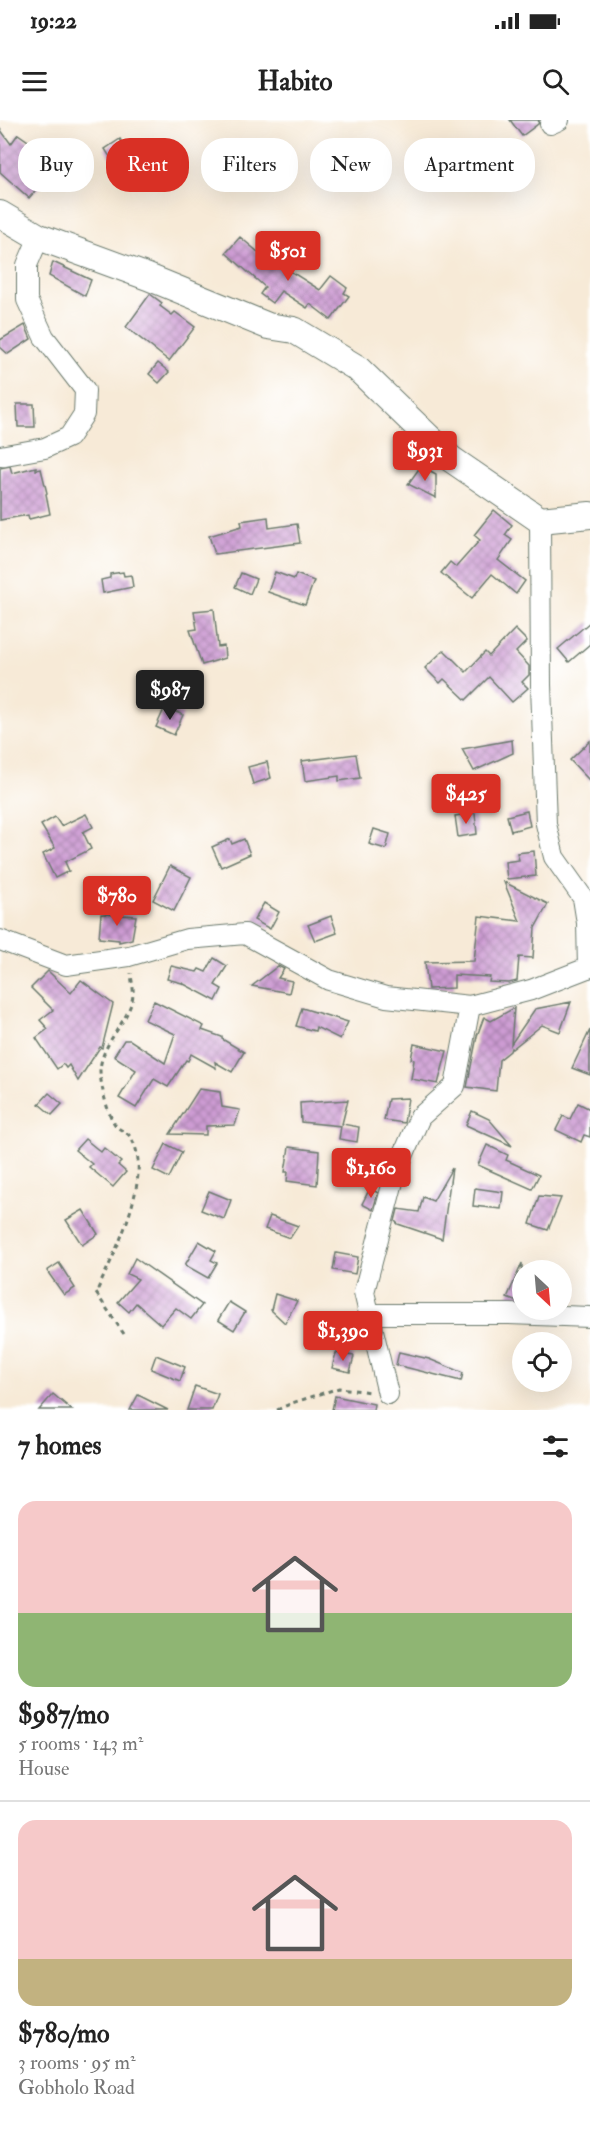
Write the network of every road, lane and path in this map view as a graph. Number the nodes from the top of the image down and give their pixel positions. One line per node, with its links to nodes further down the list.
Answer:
1 (0, 214): 2 (street)
2 (39, 237): 3 (street); 5 (street)
3 (0, 456)
4 (590, 515): 5 (street)
5 (540, 520): 6 (street)
6 (587, 898): 9 (street)
7 (0, 940): 8 (street)
8 (129, 956): 10 (street); 13 (path)
9 (589, 968): 10 (street)
10 (470, 1006): 11 (street)
11 (370, 1314): 12 (street); 14 (street)
12 (590, 1317)
13 (124, 1334)
14 (388, 1394): 15 (path)
15 (277, 1410)

